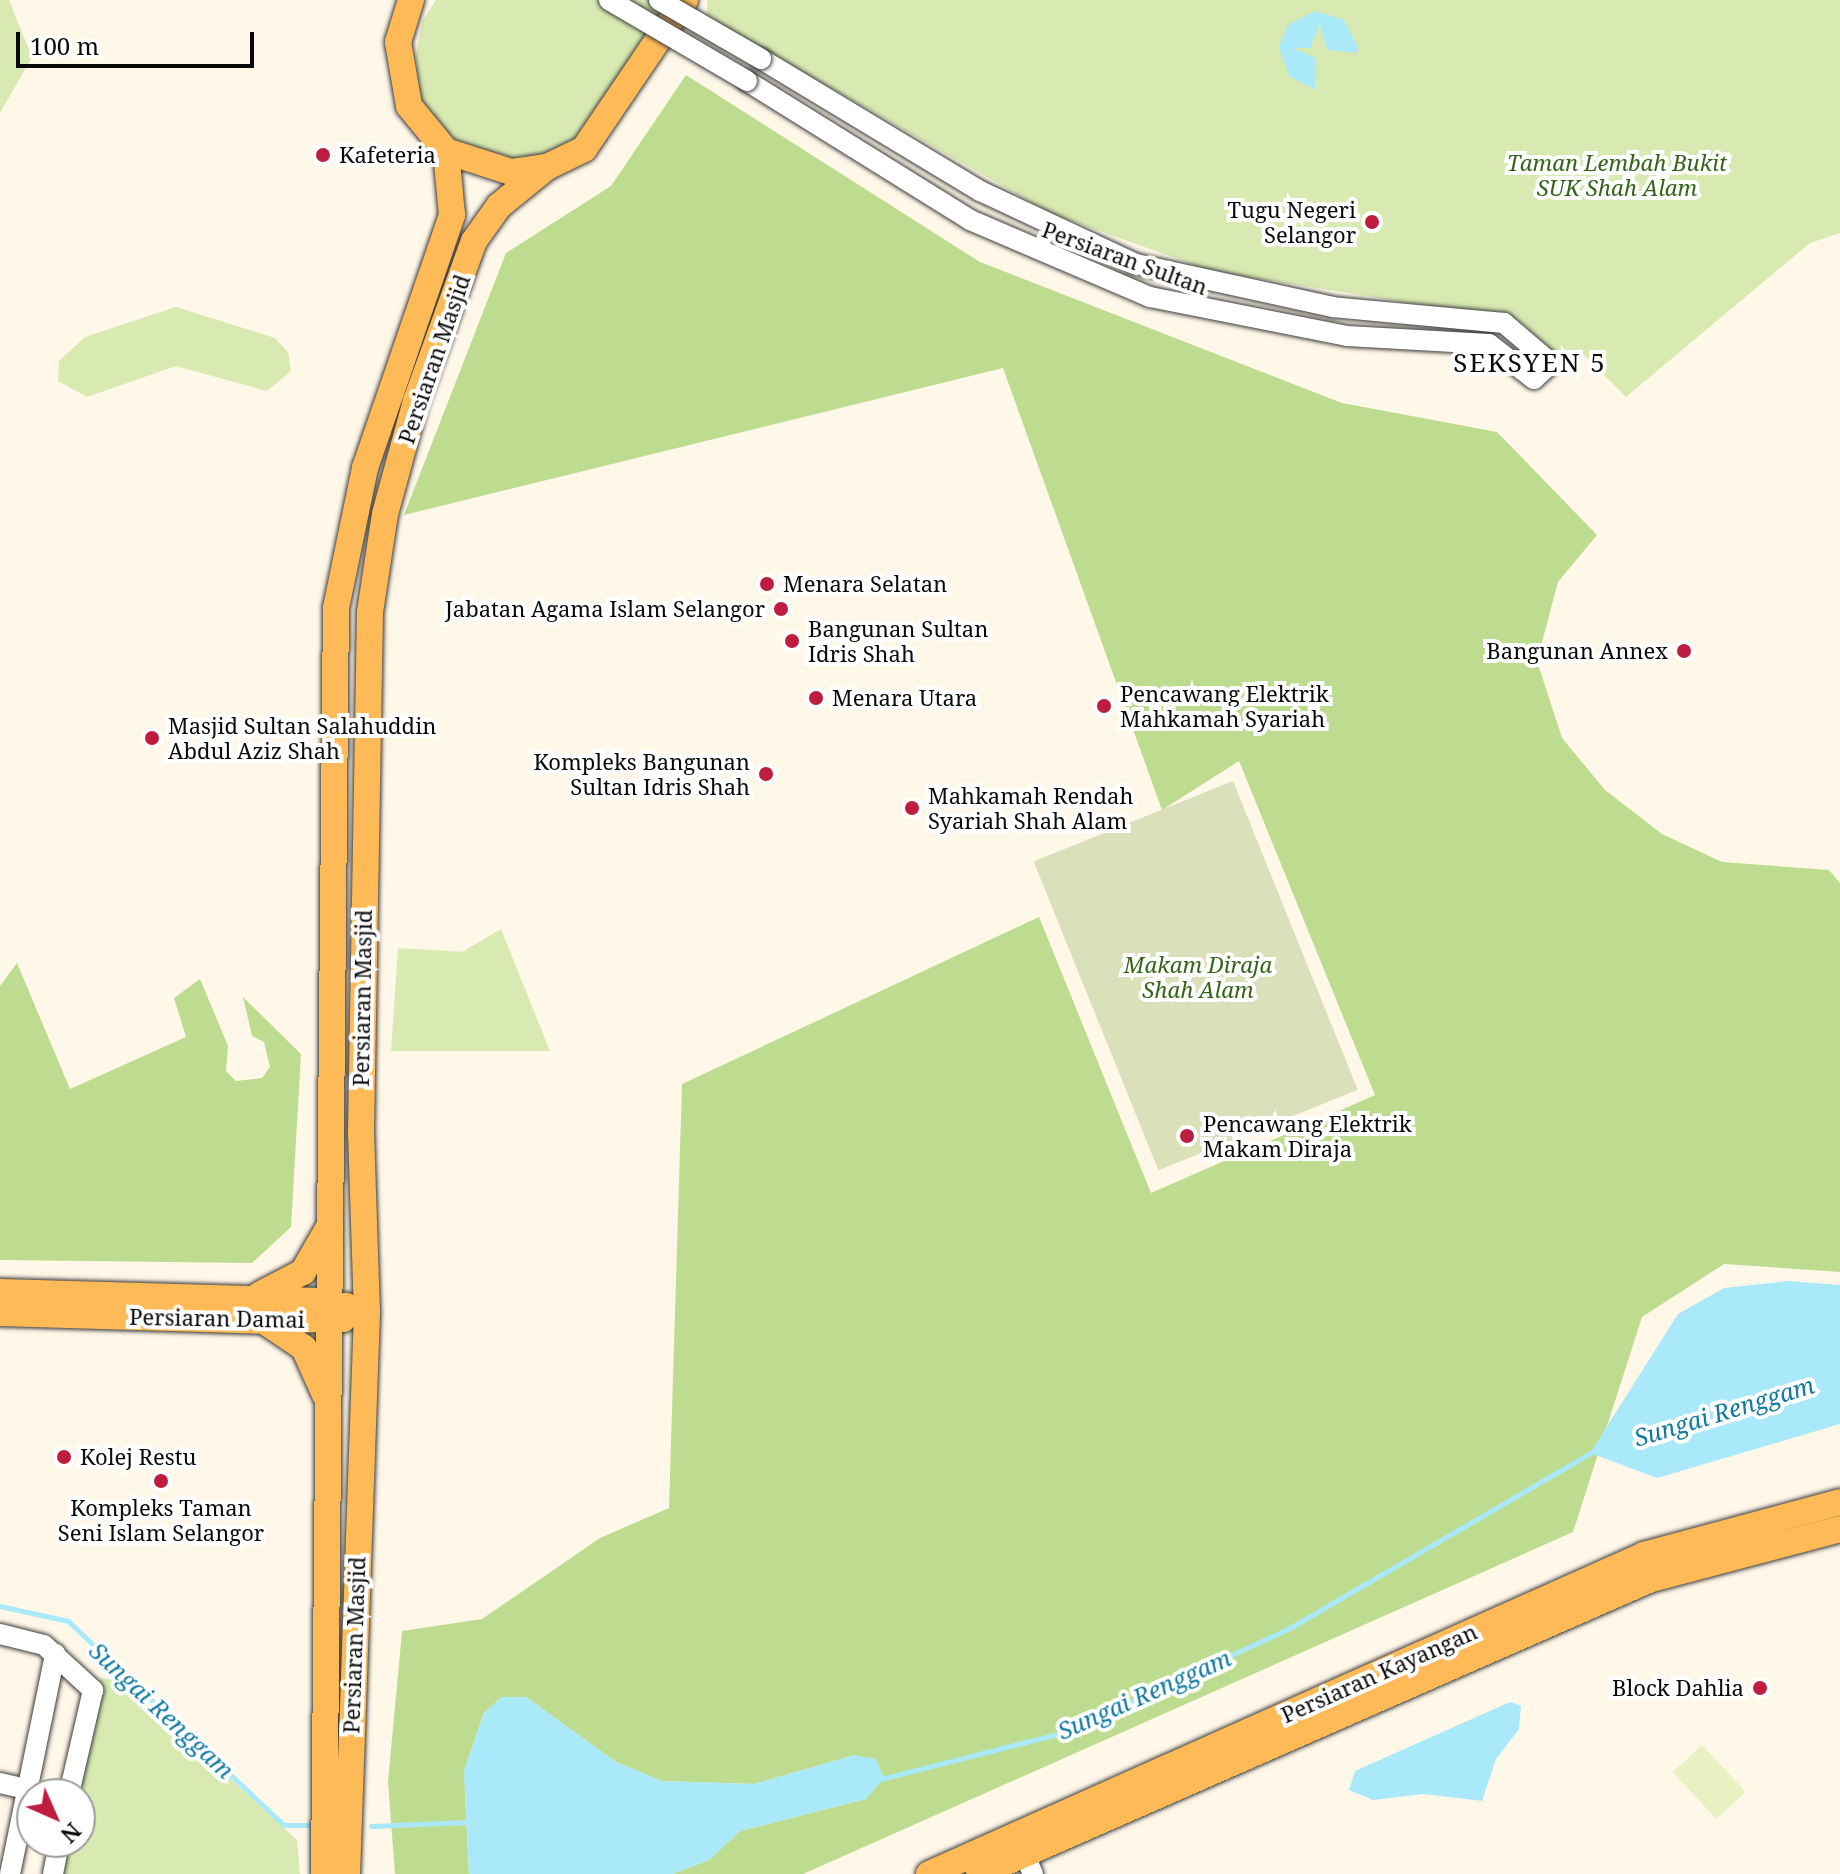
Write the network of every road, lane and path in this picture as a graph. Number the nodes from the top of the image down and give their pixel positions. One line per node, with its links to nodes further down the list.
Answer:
1 (609, 0): 2 (street, Persiaran Sultan, bridge)
2 (659, 0)
3 (685, 0): 6 (main road, Persiaran Masjid)
4 (405, 3): 5 (main road)
5 (446, 151): 6 (main road); 8 (main road, Persiaran Masjid)
6 (547, 167): 7 (main road, Persiaran Masjid)
7 (361, 1133): 11 (main road); 15 (main road, Persiaran Masjid)
8 (332, 1222): 10 (main road); 11 (main road, Persiaran Masjid)
9 (0, 1292): 10 (main road, Persiaran Damai)
10 (247, 1298): 11 (main road, Persiaran Damai)
11 (334, 1312): 13 (main road, Persiaran Damai); 14 (main road, Persiaran Masjid); 15 (main road)
12 (0, 1313): 13 (main road, Persiaran Damai)
13 (264, 1321): 14 (main road)
14 (329, 1406): 25 (main road, Persiaran Masjid)
15 (360, 1419): 26 (main road, Persiaran Masjid)
16 (1840, 1502): 27 (main road, Persiaran Kayangan)
17 (1840, 1529): 23 (main road, Persiaran Kayangan)
18 (0, 1634): 19 (street)
19 (55, 1654): 20 (street); 21 (street)
20 (29, 1778)
21 (73, 1778)
22 (16, 1844): 24 (street)
23 (1028, 1864): 28 (main road, Persiaran Kayangan)
24 (10, 1874)
25 (324, 1874)
26 (347, 1874)
27 (929, 1874)
28 (979, 1874)

